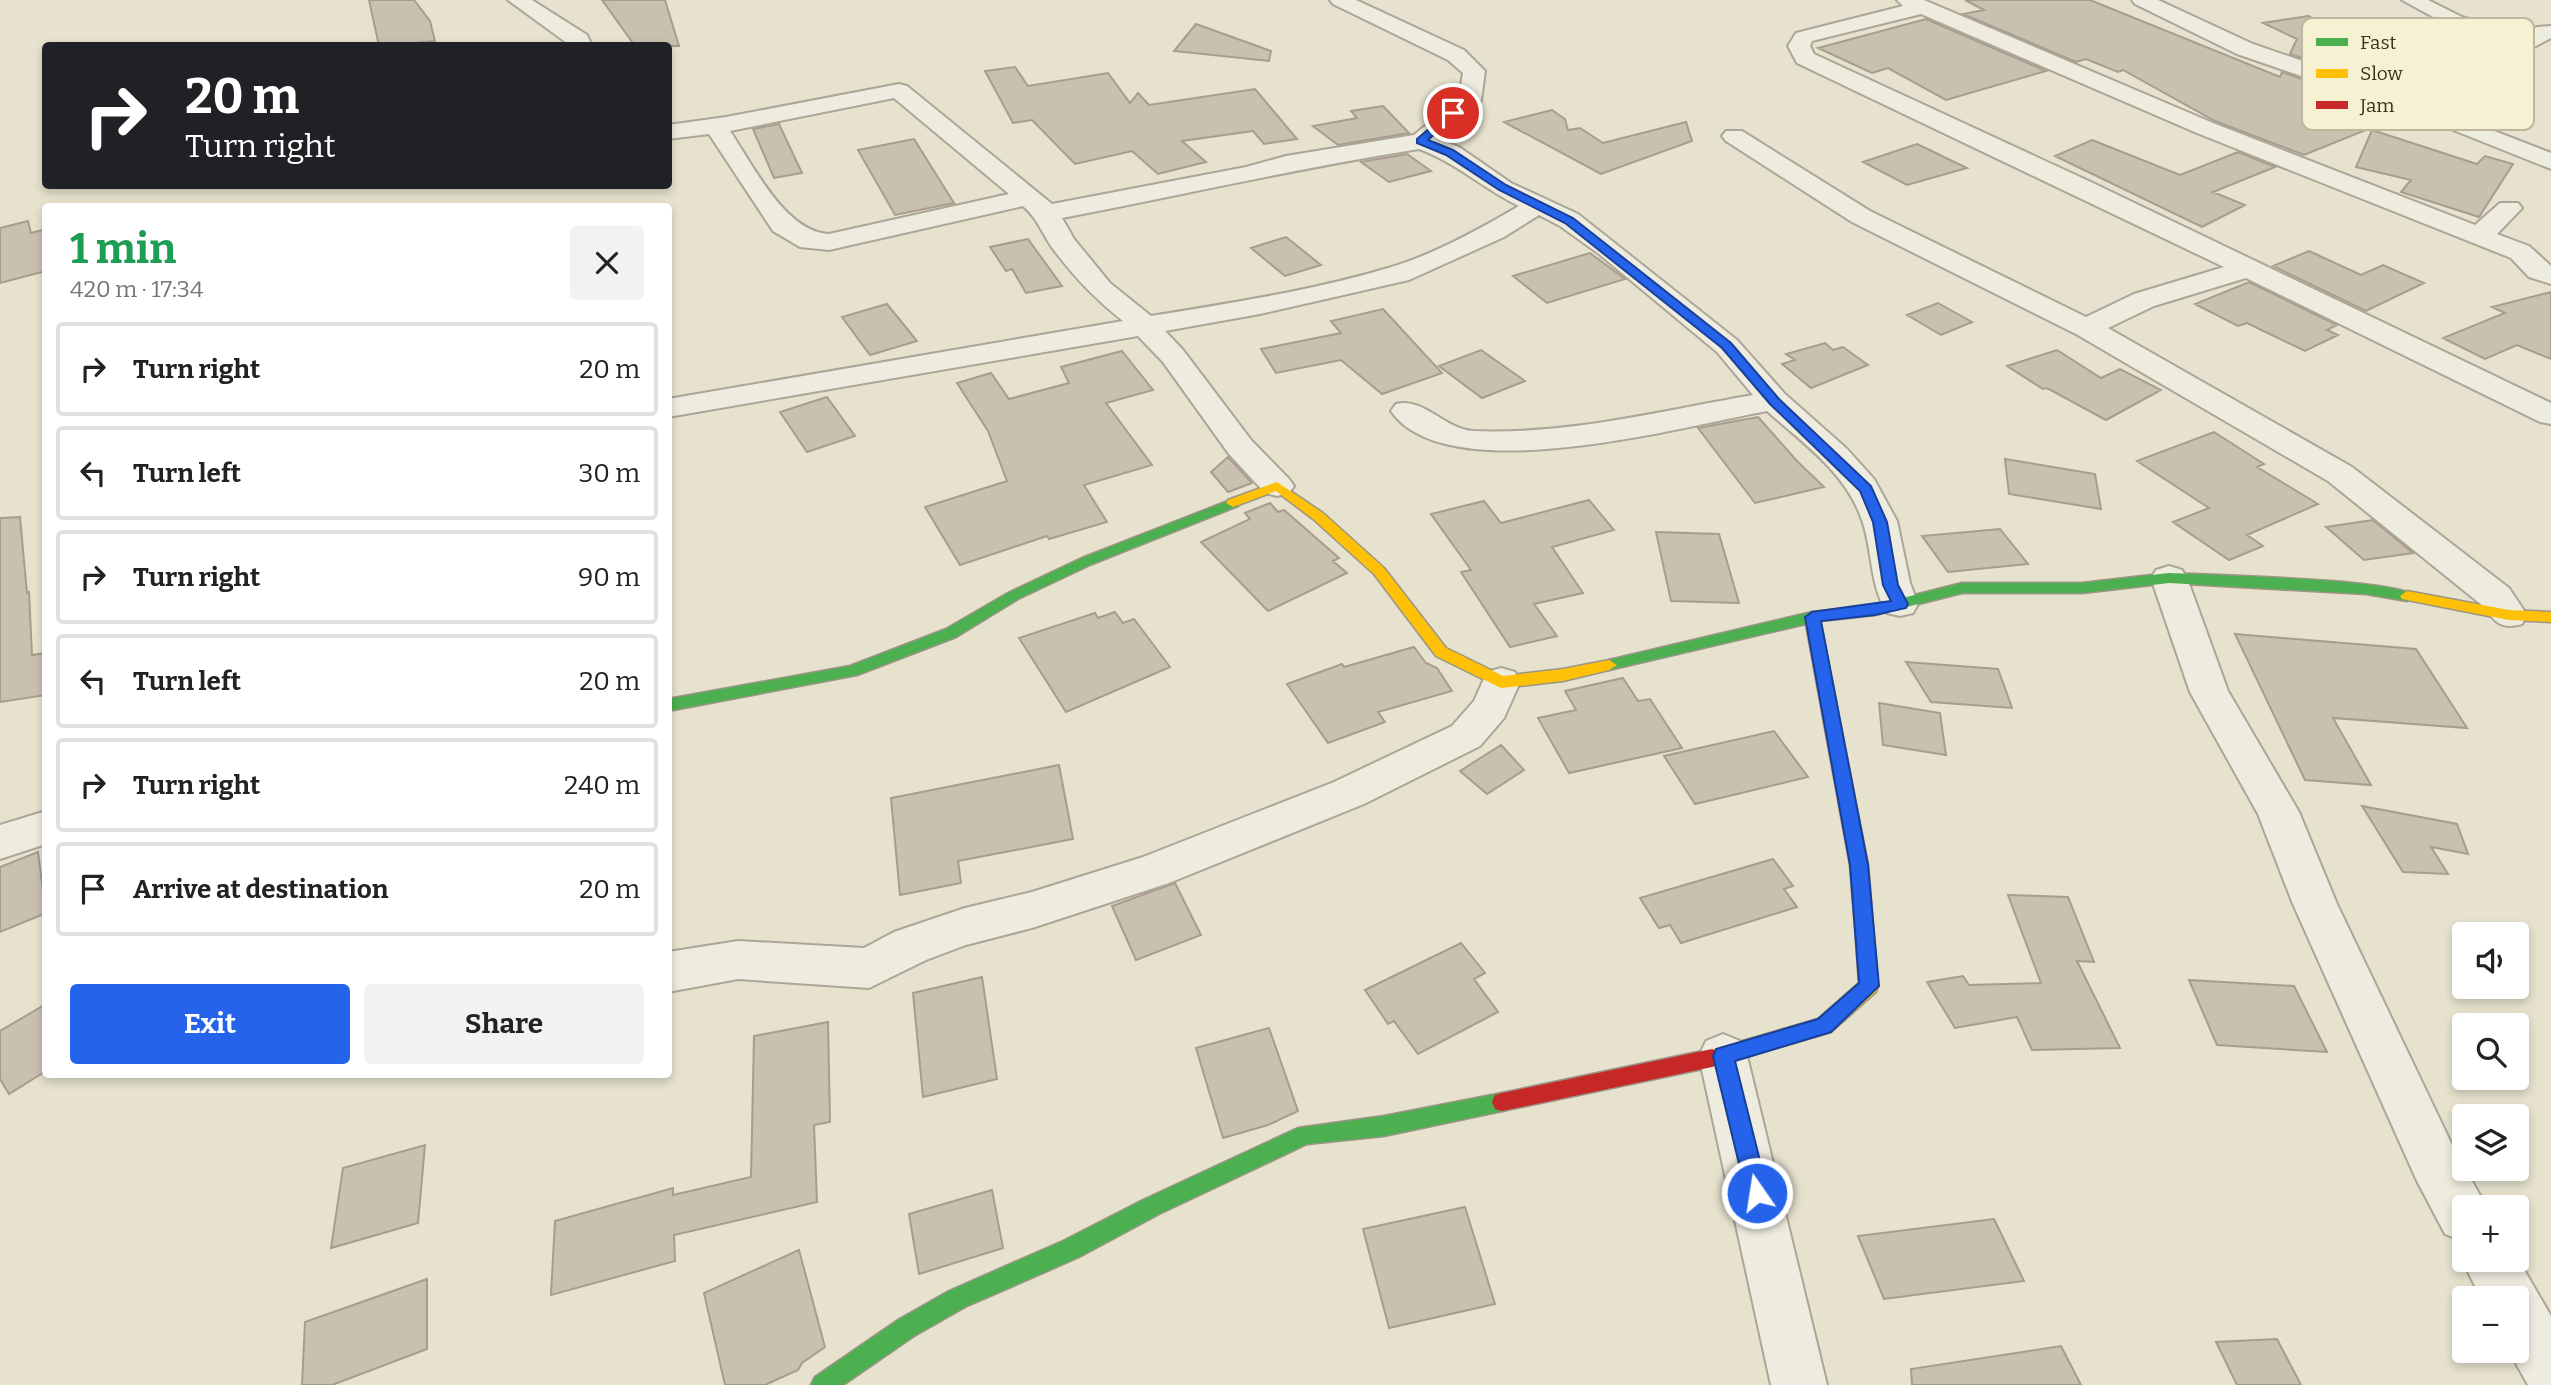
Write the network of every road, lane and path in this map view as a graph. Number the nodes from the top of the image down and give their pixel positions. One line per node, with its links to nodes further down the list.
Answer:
1 (518, 0): 7 (street)
2 (1340, 0): 13 (street)
3 (2142, 0): 8 (street)
4 (2412, 0): 6 (street)
5 (1915, 3): 18 (street); 19 (street)
6 (2449, 18)
7 (580, 42)
8 (2302, 69)
9 (717, 129): 11 (street); 15 (street); 15 (street)
10 (2468, 130): 14 (street)
11 (672, 132)
12 (1734, 136): 22 (street)
13 (1421, 141): 15 (street); 16 (street)
14 (2551, 162)
15 (1038, 205): 21 (street)
16 (1538, 205): 21 (street); 23 (street)
17 (2509, 208): 18 (street)
18 (2479, 236): 20 (street)
19 (2249, 268): 22 (street); 26 (street)
20 (2551, 276)
21 (1144, 326): 24 (street); 27 (street)
22 (2086, 328): 30 (street)
23 (1774, 401): 25 (street); 29 (street)
24 (672, 407)
25 (1407, 411)
26 (2551, 415)
27 (1277, 486): 33 (street); 34 (street)
28 (2169, 578): 29 (street); 30 (street); 39 (street)
29 (1900, 604): 31 (street)
30 (2510, 615): 32 (street)
31 (1812, 617): 33 (street); 38 (street)
32 (2551, 617)
33 (1501, 682): 37 (street)
34 (672, 704)
35 (42, 828): 36 (street)
36 (0, 842)
37 (672, 971)
38 (1723, 1056): 42 (street); 43 (street)
39 (2453, 1195)
40 (2529, 1332): 41 (street)
41 (2551, 1370)
42 (823, 1385)
43 (1799, 1385)

